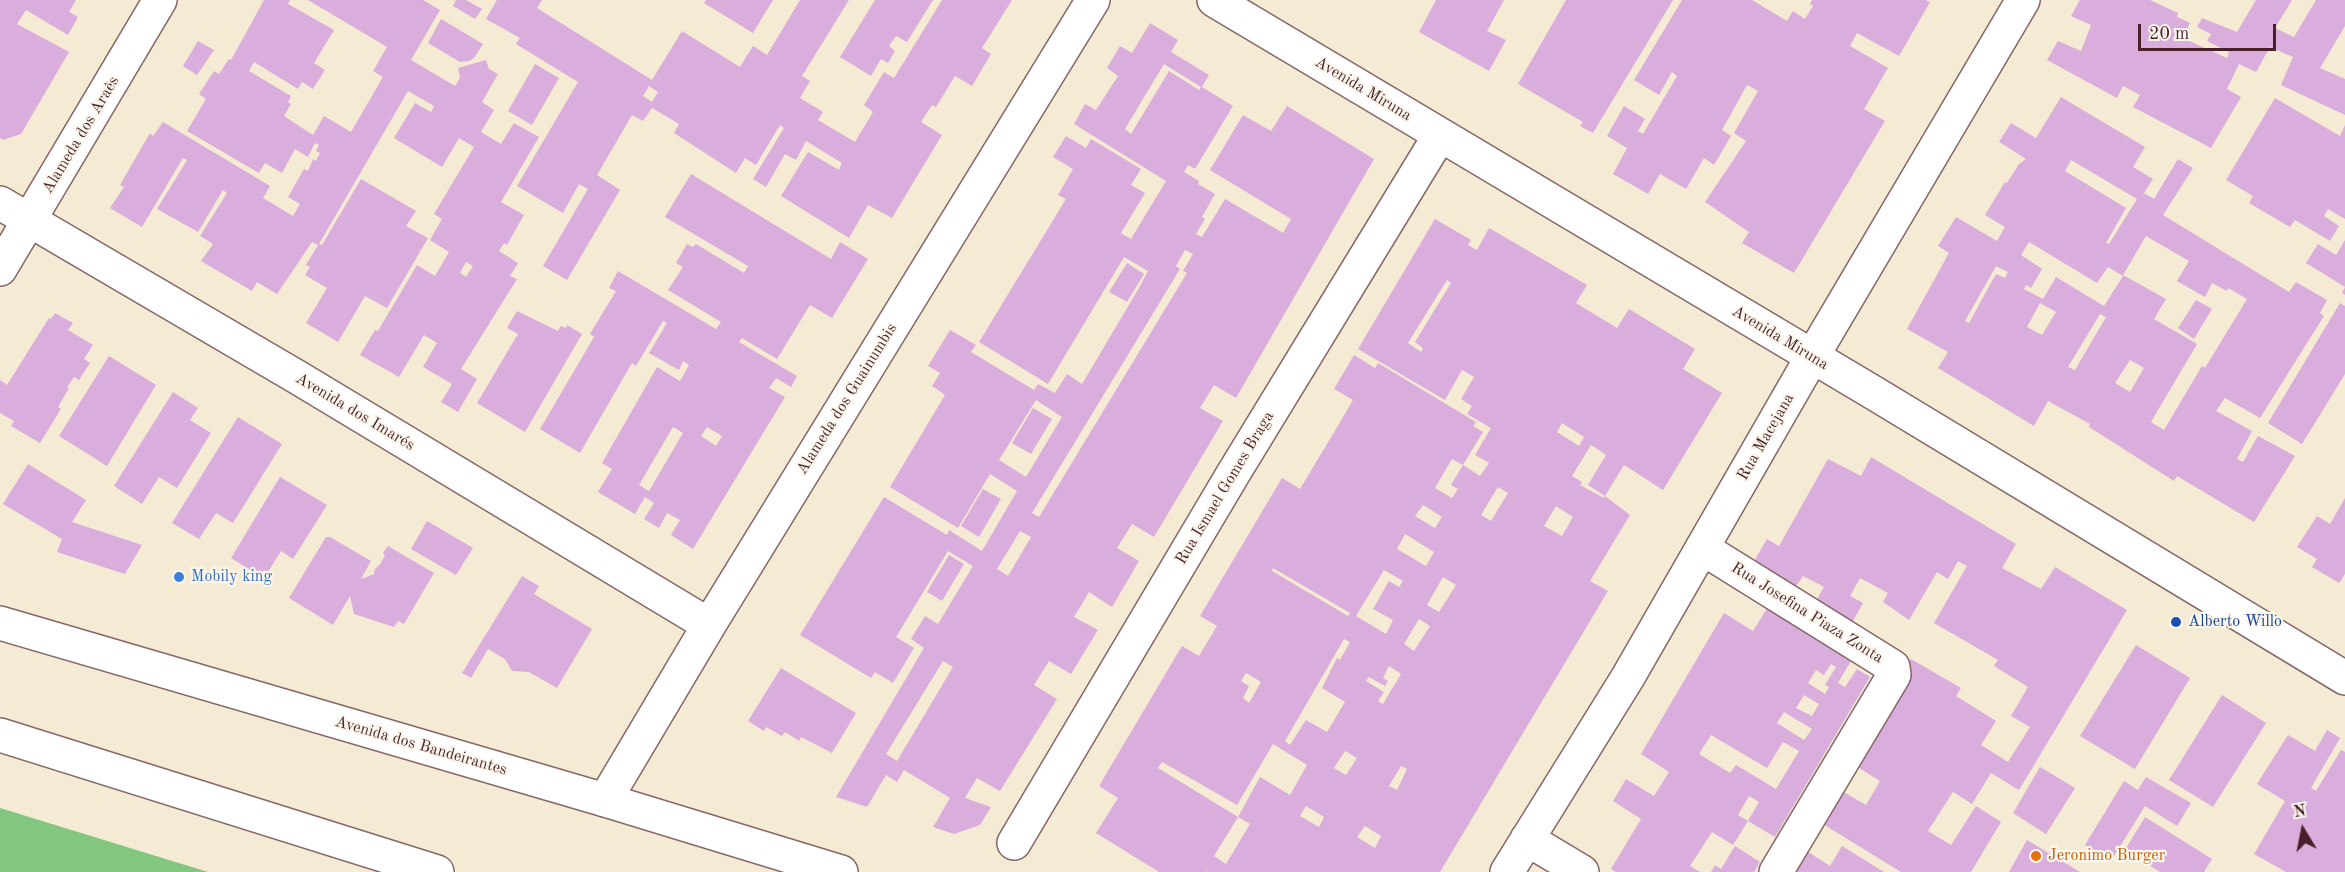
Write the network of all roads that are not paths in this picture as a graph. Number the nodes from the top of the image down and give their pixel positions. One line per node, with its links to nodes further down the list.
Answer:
1 (160, 0): 7 (main road, Alameda dos Araês)
2 (1093, 0): 12 (main road, Alameda dos Guainumbis)
3 (1214, 0): 5 (main road, Avenida Miruna)
4 (2023, 0): 9 (main road, Rua Macejana)
5 (1440, 135): 9 (main road, Avenida Miruna); 17 (main road, Rua Ismael Gomes Braga)
6 (0, 203): 7 (main road, Avenida dos Imarés)
7 (30, 221): 8 (main road, Alameda dos Araês); 12 (main road, Avenida dos Imarés)
8 (0, 269)
9 (1812, 357): 10 (main road, Rua Macejana); 13 (main road, Avenida Miruna)
10 (1702, 548): 16 (main road, Rua Macejana); 22 (main road, Rua Josefina Piaza Zonta)
11 (0, 623): 15 (main road, Avenida dos Bandeirantes)
12 (709, 625): 15 (main road, Alameda dos Guainumbis)
13 (2345, 678)
14 (0, 735): 18 (main road)
15 (605, 800): 19 (main road, Avenida dos Bandeirantes)
16 (1527, 839): 20 (main road, Rua Macejana); 21 (main road)
17 (1014, 843)
18 (437, 872)
19 (841, 872)
20 (1508, 872)
21 (1582, 872)
22 (1776, 872)

